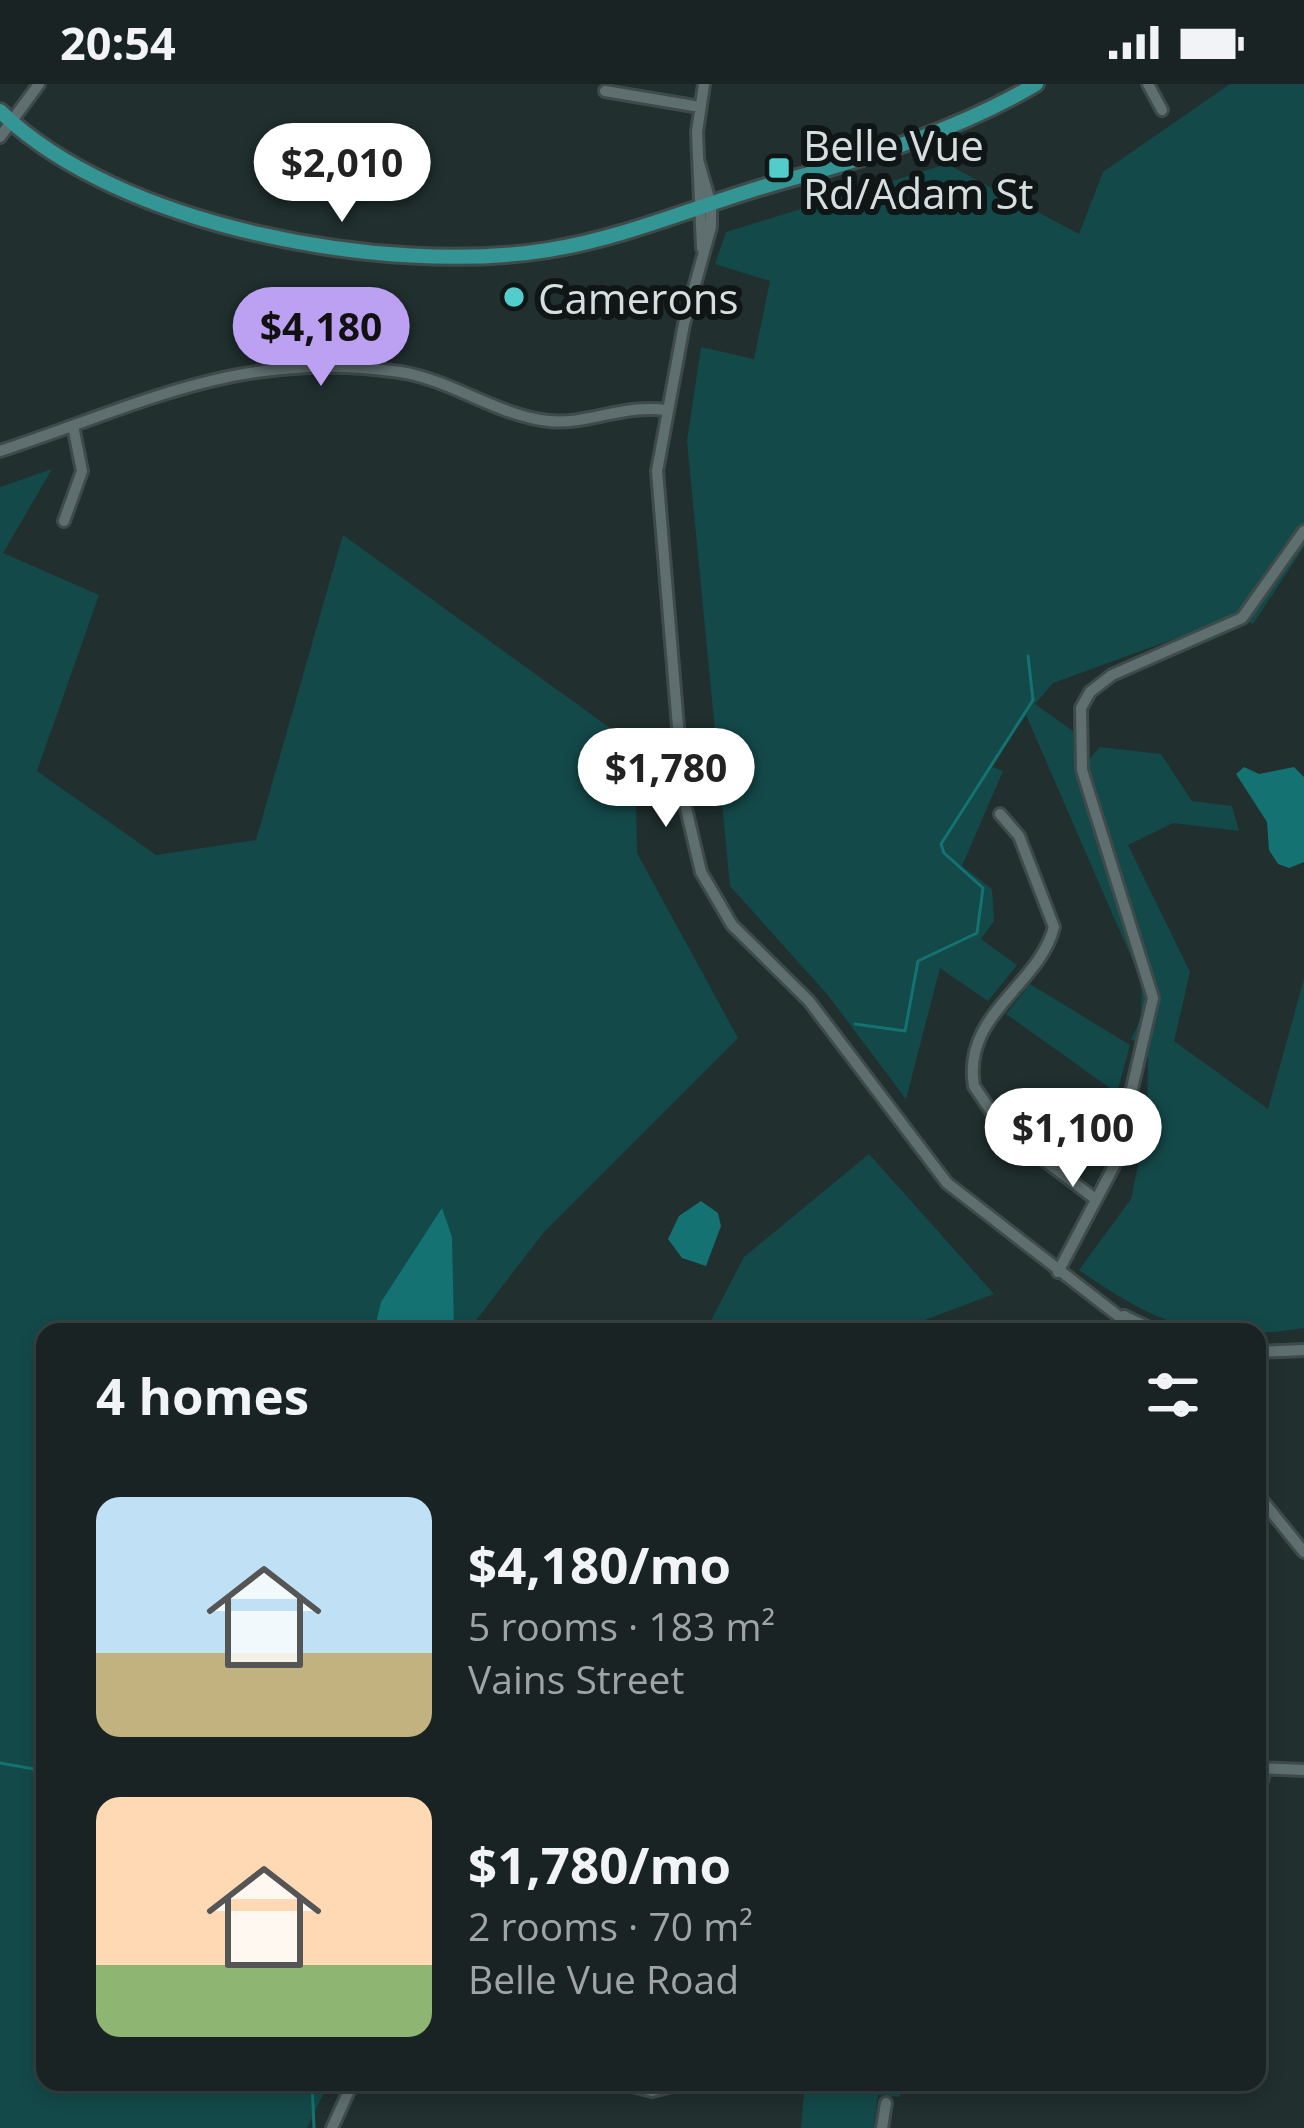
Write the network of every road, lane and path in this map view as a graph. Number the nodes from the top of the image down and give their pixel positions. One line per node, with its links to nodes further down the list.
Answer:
1 (40, 84): 8 (street)
2 (704, 84): 6 (street)
3 (1036, 84): 10 (main road)
4 (1148, 84): 7 (street)
5 (605, 91): 6 (street)
6 (700, 106): 10 (street)
7 (1162, 110)
8 (5, 116): 9 (street); 10 (main road)
9 (0, 137)
10 (705, 207): 11 (street)
11 (667, 410): 12 (street); 18 (street)
12 (74, 427): 13 (street); 14 (street)
13 (0, 451)
14 (64, 521)
15 (1304, 531): 17 (street)
16 (1000, 814): 17 (street)
17 (1094, 1198): 18 (street)
18 (1058, 1272): 19 (street)
19 (1115, 1313): 20 (street); 21 (street)
20 (1126, 1323)
21 (1138, 1323)
22 (1304, 1350): 23 (street)
23 (1266, 1352)
24 (1266, 1505): 25 (street)
25 (1304, 1552)
26 (1266, 1768): 27 (street)
27 (1304, 1770)
28 (348, 2091): 30 (street)
29 (886, 2103): 31 (street)
30 (332, 2128)
31 (882, 2128)

